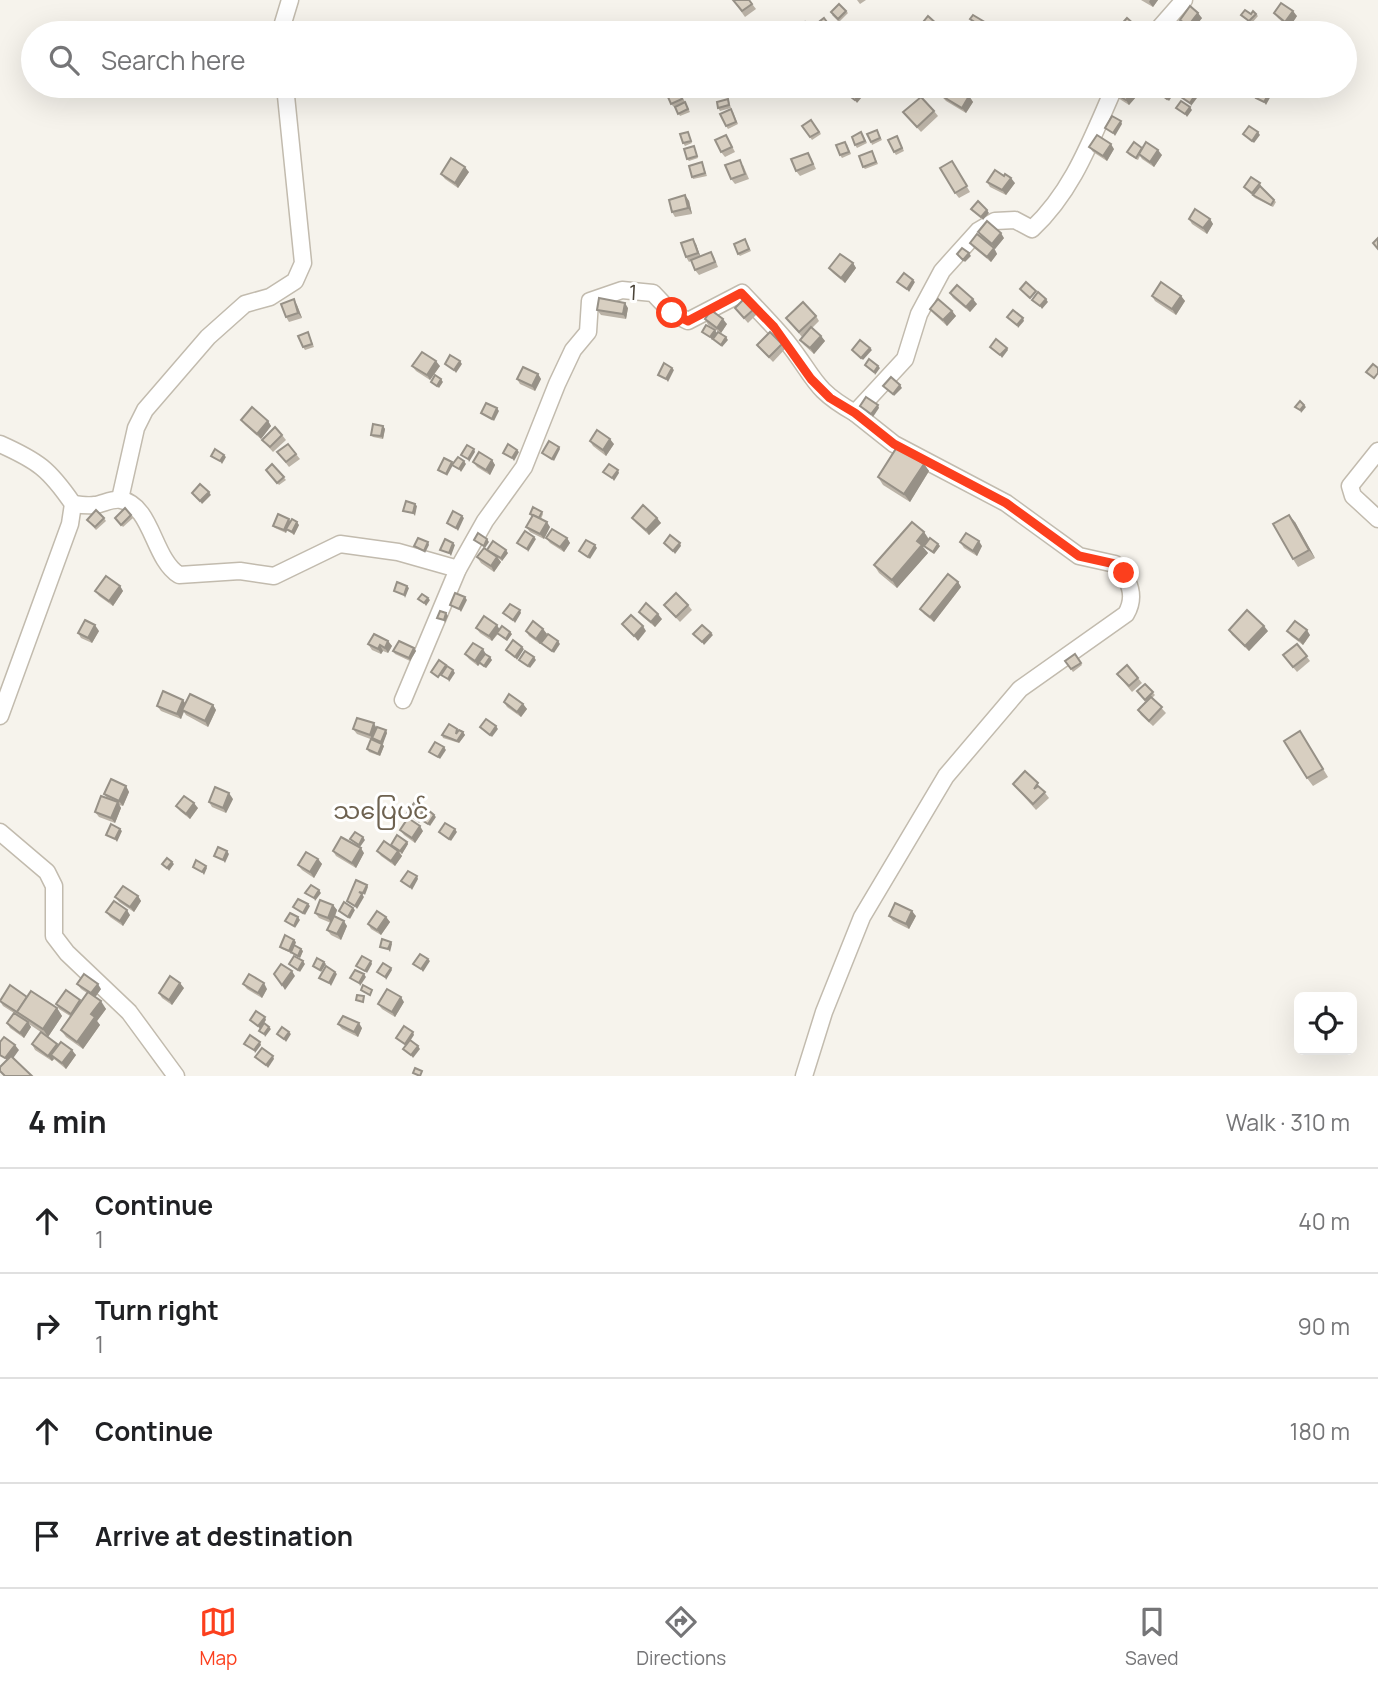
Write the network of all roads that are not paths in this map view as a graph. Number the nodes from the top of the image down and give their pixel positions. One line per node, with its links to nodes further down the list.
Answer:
1 (290, 0): 3 (street)
2 (1184, 0): 4 (street)
3 (283, 21)
4 (1166, 21)
5 (286, 98): 10 (street)
6 (1110, 98): 7 (street)
7 (855, 413): 13 (street, 1); 18 (street)
8 (0, 444): 11 (street)
9 (1378, 451): 12 (street)
10 (120, 499): 11 (street); 13 (street)
11 (73, 504): 15 (street)
12 (1378, 519)
13 (458, 569): 14 (street, 1)
14 (403, 700)
15 (0, 716)
16 (0, 832): 17 (street)
17 (176, 1076)
18 (804, 1076)

